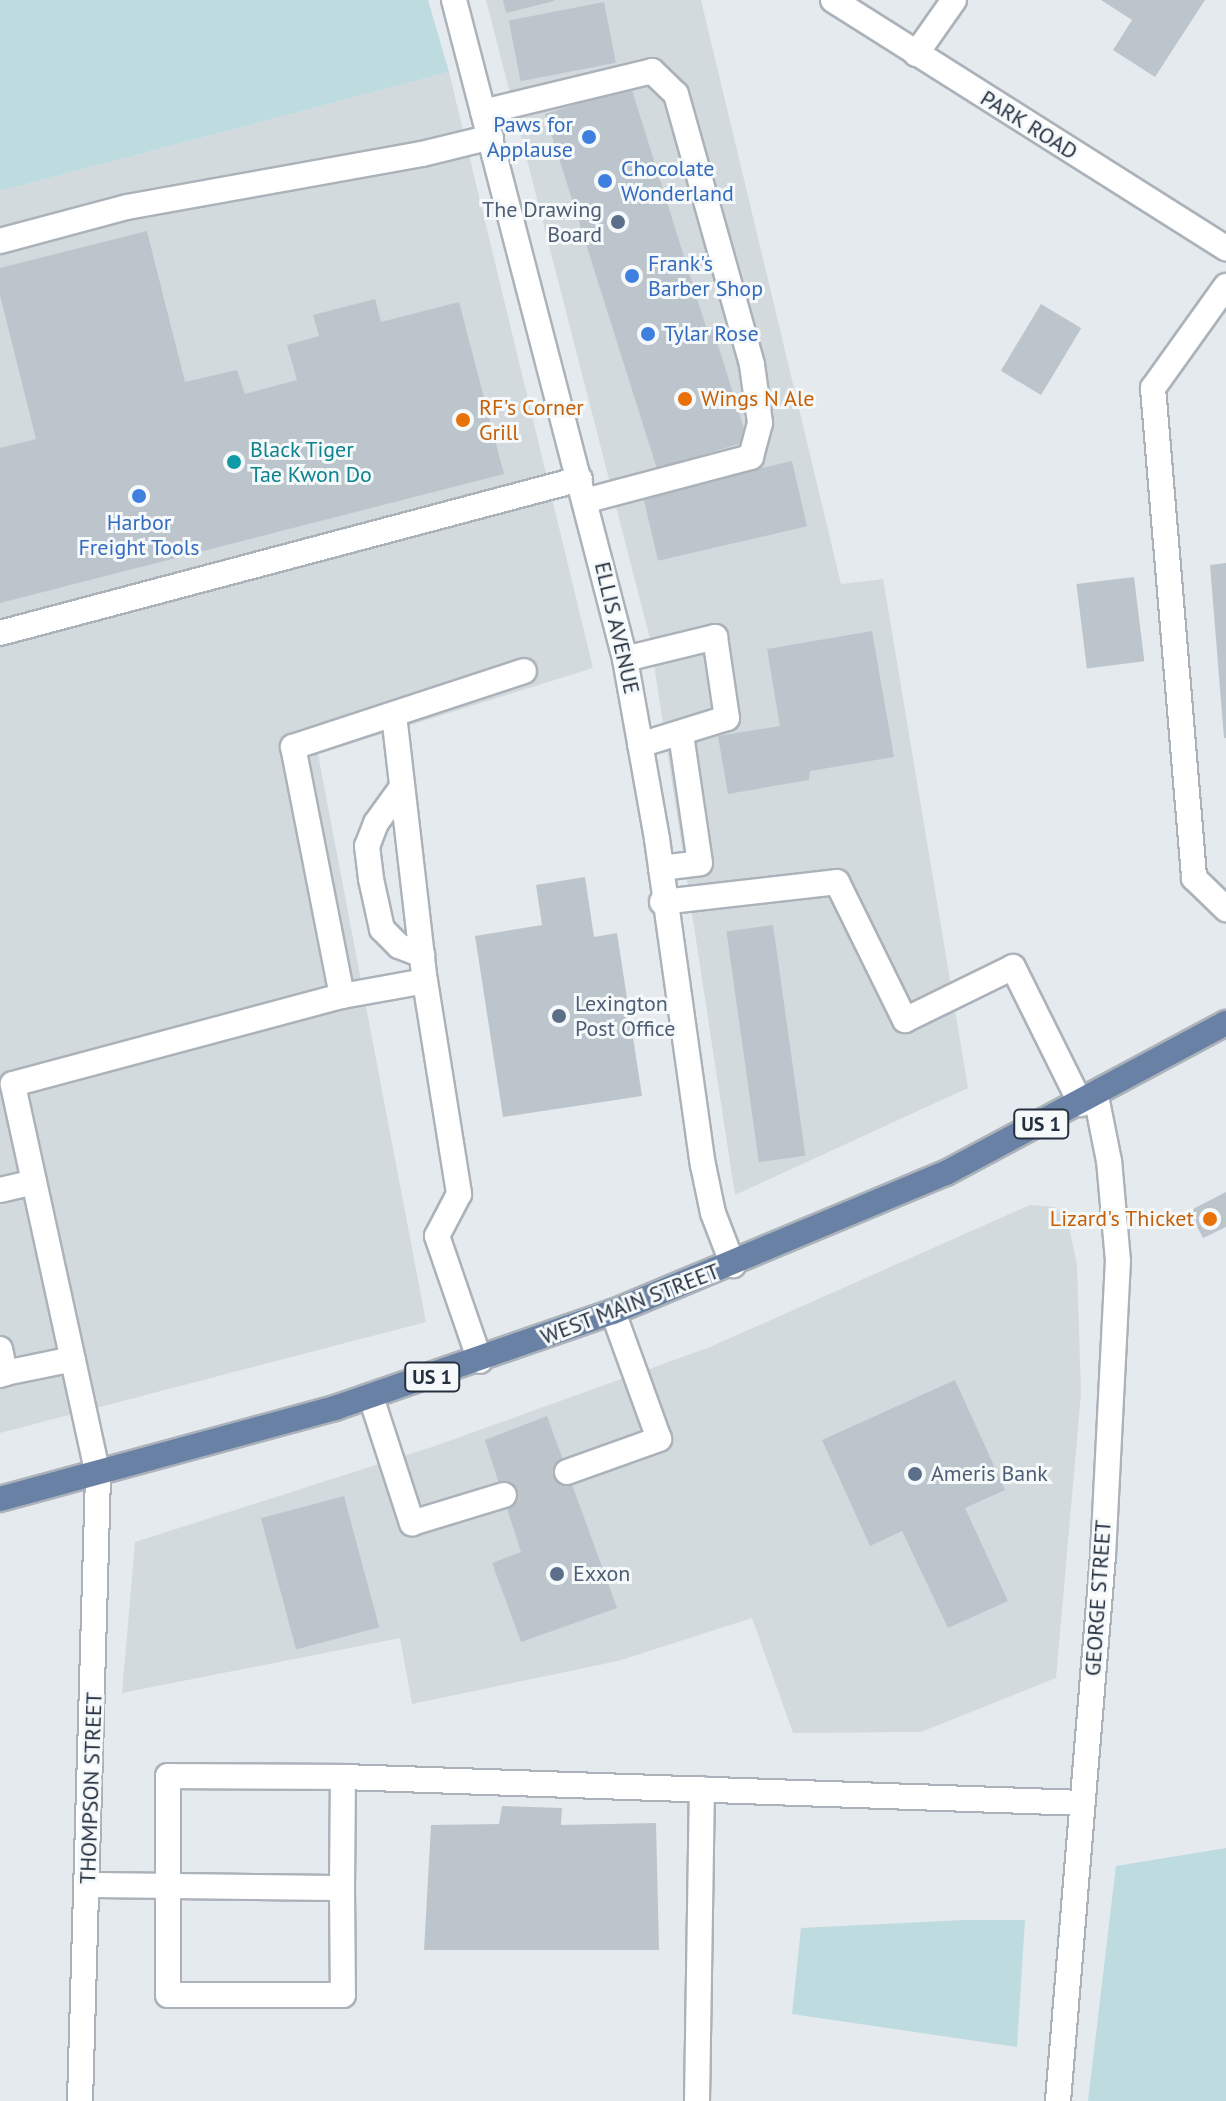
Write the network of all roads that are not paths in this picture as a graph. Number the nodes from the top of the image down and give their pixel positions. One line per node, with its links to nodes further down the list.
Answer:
1 (454, 0): 5 (street, ELLIS AVENUE)
2 (833, 0): 4 (street, PARK ROAD)
3 (954, 0): 4 (street)
4 (916, 54): 8 (street, PARK ROAD)
5 (483, 112): 6 (street, ELLIS AVENUE); 10 (street)
6 (491, 137): 7 (street); 10 (street, ELLIS AVENUE)
7 (0, 241)
8 (1226, 248)
9 (1226, 286): 20 (street)
10 (583, 490): 11 (street); 12 (street, ELLIS AVENUE)
11 (0, 633)
12 (625, 659): 15 (street); 16 (street, ELLIS AVENUE)
13 (524, 671): 14 (street)
14 (394, 715): 17 (street); 23 (street)
15 (681, 735): 16 (street); 18 (street)
16 (640, 745): 18 (street, ELLIS AVENUE)
17 (402, 787): 21 (street); 21 (street)
18 (661, 868): 19 (street, ELLIS AVENUE)
19 (664, 902): 26 (street, GEORGE STREET); 29 (street, ELLIS AVENUE)
20 (1226, 909)
21 (422, 955): 22 (street)
22 (425, 981): 23 (street); 33 (street)
23 (342, 996): 25 (street)
24 (1226, 1023): 26 (main road, WEST MAIN STREET / US 1)
25 (7, 1086): 27 (street, THOMPSON STREET)
26 (1088, 1100): 29 (main road, WEST MAIN STREET / US 1); 42 (street, GEORGE STREET)
27 (34, 1182): 28 (street); 32 (street, THOMPSON STREET)
28 (0, 1190)
29 (733, 1265): 30 (main road, WEST MAIN STREET / US 1)
30 (613, 1312): 33 (main road, WEST MAIN STREET / US 1); 36 (street)
31 (0, 1349): 34 (street)
32 (73, 1359): 34 (street); 37 (street, THOMPSON STREET)
33 (480, 1361): 35 (main road, WEST MAIN STREET / US 1)
34 (3, 1374)
35 (371, 1397): 37 (main road, WEST MAIN STREET / US 1); 38 (street)
36 (567, 1472)
37 (98, 1475): 39 (main road, WEST MAIN STREET / US 1); 43 (street, THOMPSON STREET)
38 (504, 1495)
39 (0, 1499)
40 (343, 1777): 41 (street); 44 (street); 45 (street)
41 (702, 1789): 42 (street); 47 (street)
42 (1082, 1803): 48 (street, GEORGE STREET)
43 (87, 1885): 44 (street); 46 (street, THOMPSON STREET)
44 (165, 1886): 45 (street); 45 (street)
45 (342, 1888)
46 (80, 2101)
47 (697, 2101)
48 (1058, 2101)

